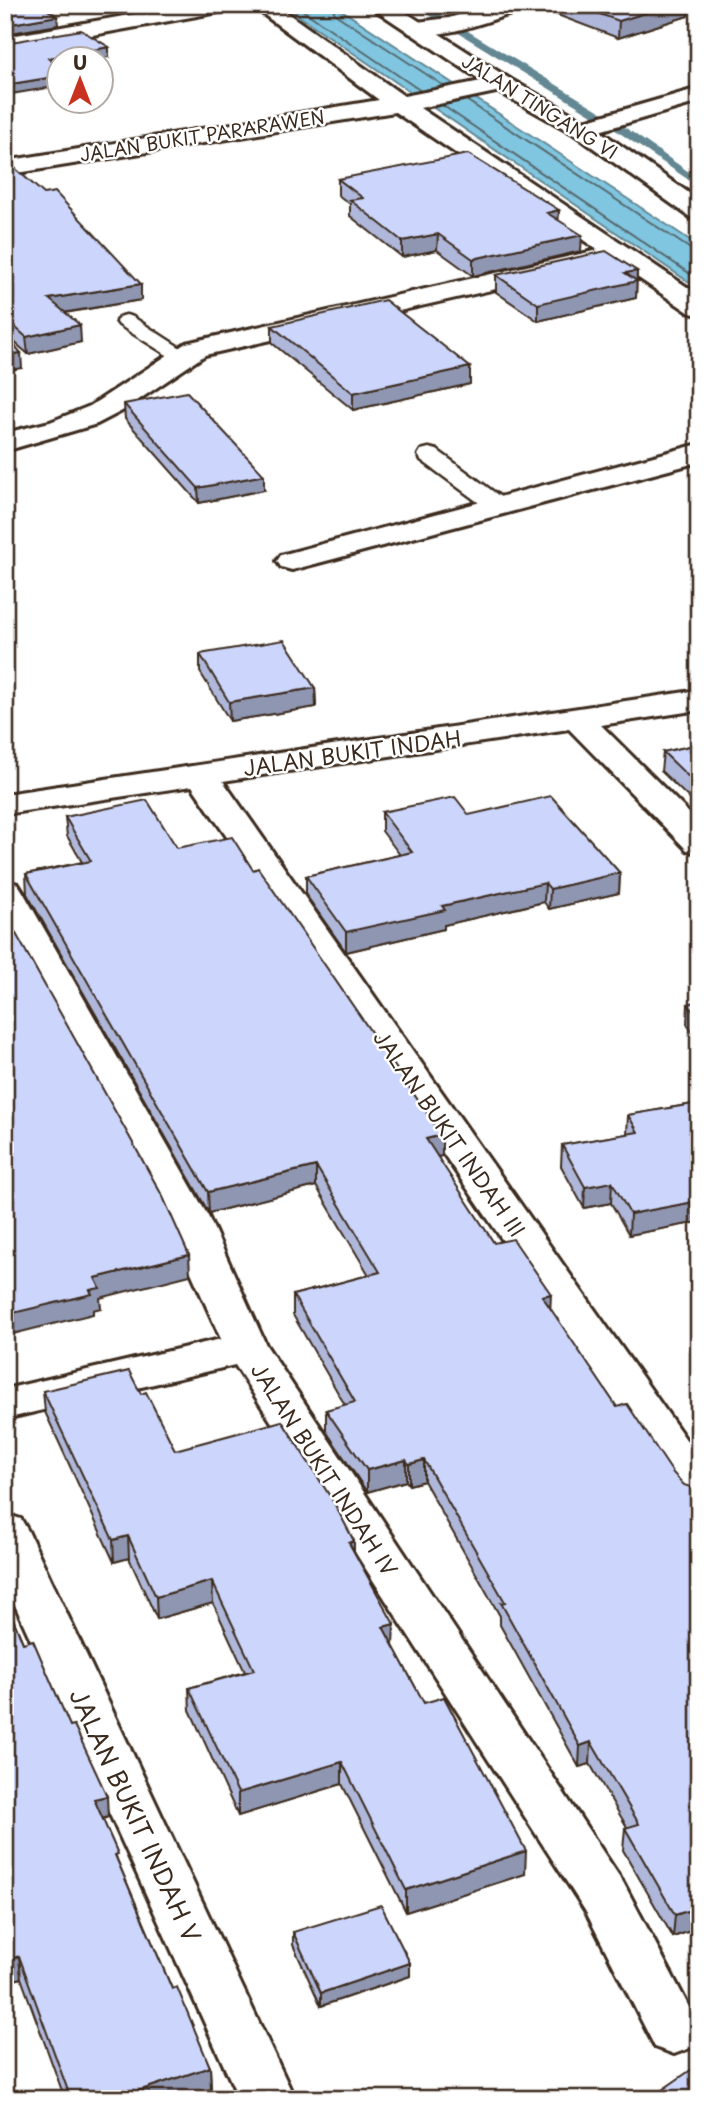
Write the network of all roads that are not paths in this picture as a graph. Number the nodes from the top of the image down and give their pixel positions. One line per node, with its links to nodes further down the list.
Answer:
1 (224, 5): 6 (street)
2 (262, 5): 9 (street)
3 (379, 5): 5 (street, JALAN TINGANG VI)
4 (515, 5): 5 (street)
5 (416, 28): 7 (street, JALAN TINGANG VI)
6 (5, 44)
7 (502, 84): 9 (street, JALAN BUKIT PARARAWEN); 10 (street, JALAN TINGANG VI)
8 (699, 95): 10 (street)
9 (409, 101): 11 (street, JALAN BUKIT PARARAWEN); 13 (street)
10 (582, 129): 12 (street, JALAN TINGANG VI)
11 (5, 168)
12 (699, 212)
13 (619, 253): 14 (street); 16 (street)
14 (699, 307)
15 (126, 321): 16 (lane)
16 (182, 356): 17 (street)
17 (5, 442)
18 (699, 453): 20 (street)
19 (429, 455): 20 (lane)
20 (498, 506): 21 (street)
21 (292, 561)
22 (699, 700): 23 (street, JALAN BUKIT INDAH)
23 (577, 719): 24 (street, JALAN BUKIT INDAH); 26 (street)
24 (201, 774): 25 (street, JALAN BUKIT INDAH); 30 (street, JALAN BUKIT INDAH III)
25 (5, 804)
26 (699, 843)
27 (5, 892): 28 (street, JALAN BUKIT INDAH IV)
28 (246, 1348): 29 (street); 32 (street, JALAN BUKIT INDAH IV)
29 (5, 1404)
30 (699, 1493)
31 (5, 1531): 33 (street, JALAN BUKIT INDAH V)
32 (674, 2031)
33 (267, 2099)

